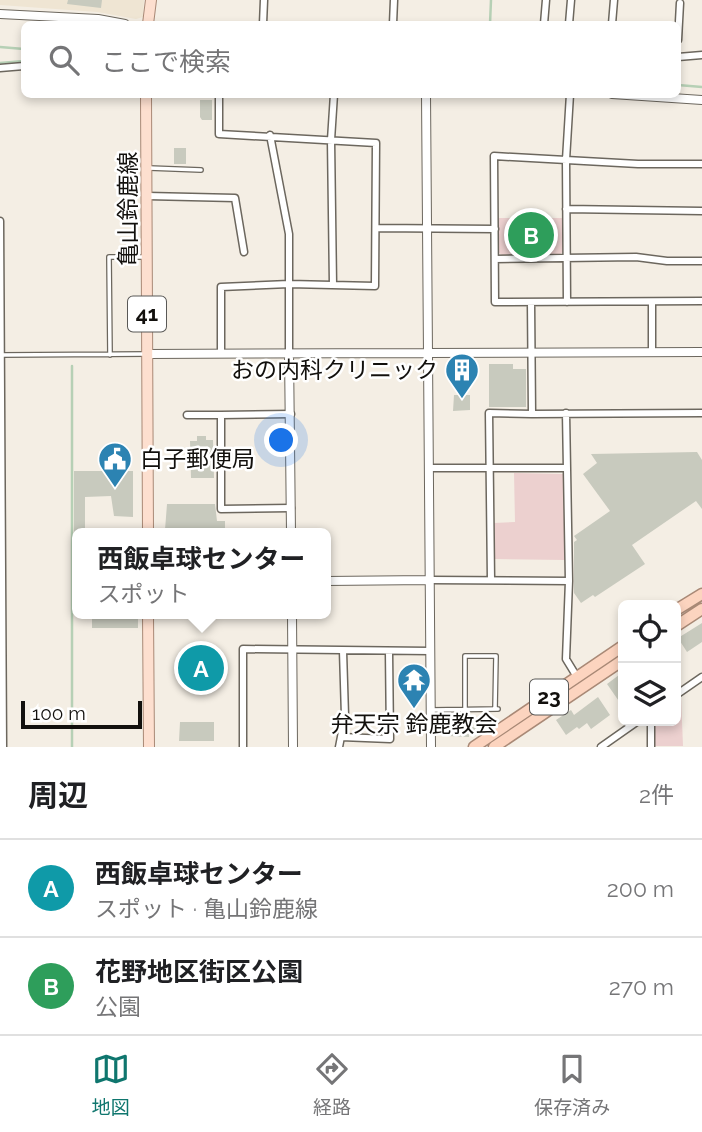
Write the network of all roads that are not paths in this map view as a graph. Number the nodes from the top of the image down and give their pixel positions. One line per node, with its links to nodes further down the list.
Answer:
1 (151, 0): 10 (main road)
2 (264, 0): 11 (street)
3 (394, 0): 12 (street)
4 (546, 0): 13 (street)
5 (571, 0): 14 (street)
6 (614, 0): 15 (street)
7 (680, 4): 16 (street)
8 (0, 14): 9 (street)
9 (109, 21)
10 (148, 21)
11 (263, 21)
12 (393, 21)
13 (544, 21)
14 (569, 21)
15 (612, 21)
16 (679, 21)
17 (681, 55): 18 (street)
18 (702, 55)
19 (21, 66): 20 (street)
20 (0, 68)
21 (146, 98): 32 (main road, 亀山鈴鹿線 / 41)
22 (219, 98): 28 (street)
23 (334, 98): 29 (street)
24 (426, 98): 39 (street)
25 (570, 98): 30 (street)
26 (672, 98): 27 (street)
27 (702, 100)
28 (270, 135): 29 (street); 46 (street)
29 (331, 140): 38 (street); 47 (street)
30 (566, 160): 31 (street); 35 (street); 40 (street)
31 (702, 164)
32 (147, 168): 33 (lane); 34 (main road, 亀山鈴鹿線 / 41)
33 (201, 170)
34 (147, 196): 41 (street); 42 (main road, 亀山鈴鹿線 / 41)
35 (566, 209): 36 (street); 43 (street)
36 (702, 211)
37 (0, 221): 59 (street)
38 (376, 228): 39 (street); 47 (street)
39 (426, 229): 40 (street); 58 (street)
40 (495, 229): 44 (street)
41 (244, 252)
42 (148, 257): 57 (main road, 亀山鈴鹿線 / 41); 60 (lane)
43 (566, 258): 44 (street); 45 (street); 50 (street)
44 (495, 259): 49 (street)
45 (702, 261)
46 (289, 285): 47 (street); 55 (street); 56 (street)
47 (332, 285)
48 (702, 301): 51 (street)
49 (531, 302): 50 (street); 53 (street)
50 (567, 302): 51 (street)
51 (652, 302): 52 (street)
52 (652, 351): 53 (street); 54 (street)
53 (531, 352): 58 (street); 64 (street)
54 (702, 352)
55 (221, 353): 56 (street); 57 (street)
56 (289, 353): 58 (street); 63 (street)
57 (147, 354): 60 (lane); 71 (main road, 亀山鈴鹿線 / 41)
58 (428, 354): 67 (street)
59 (2, 355): 60 (lane); 83 (street)
60 (110, 355)
61 (566, 413): 62 (street); 64 (street); 69 (street)
62 (702, 413)
63 (290, 414): 66 (street); 70 (street)
64 (533, 414): 68 (street)
65 (187, 415): 66 (street)
66 (221, 415): 70 (street)
67 (429, 468): 68 (street); 73 (street)
68 (491, 468): 69 (street); 74 (street)
69 (566, 468): 76 (street)
70 (291, 508): 72 (street)
71 (148, 528)
72 (291, 528)
73 (430, 580): 74 (street); 75 (street); 87 (street)
74 (491, 580): 76 (street)
75 (331, 581)
76 (569, 581): 91 (street)
77 (702, 594): 78 (highway)
78 (681, 607)
79 (702, 609): 82 (highway)
80 (148, 619): 100 (main road)
81 (292, 619): 84 (street)
82 (681, 623)
83 (1, 635): 99 (street)
84 (292, 649): 86 (street); 101 (street); 102 (street)
85 (618, 649): 91 (highway, 23)
86 (344, 650): 88 (street); 97 (street)
87 (430, 651): 88 (street); 93 (street)
88 (389, 652): 97 (street)
89 (619, 663): 106 (highway, 23)
90 (702, 677): 92 (street)
91 (577, 678): 105 (highway, 23)
92 (681, 692)
93 (430, 710): 94 (lane); 104 (street)
94 (465, 710): 94 (lane)
95 (632, 726): 98 (street)
96 (651, 726): 108 (street)
97 (341, 737): 103 (street)
98 (610, 744): 107 (street)
99 (2, 747)
100 (149, 747)
101 (243, 747)
102 (293, 747)
103 (339, 747)
104 (431, 747)
105 (474, 747)
106 (494, 747)
107 (601, 747)
108 (651, 747)

